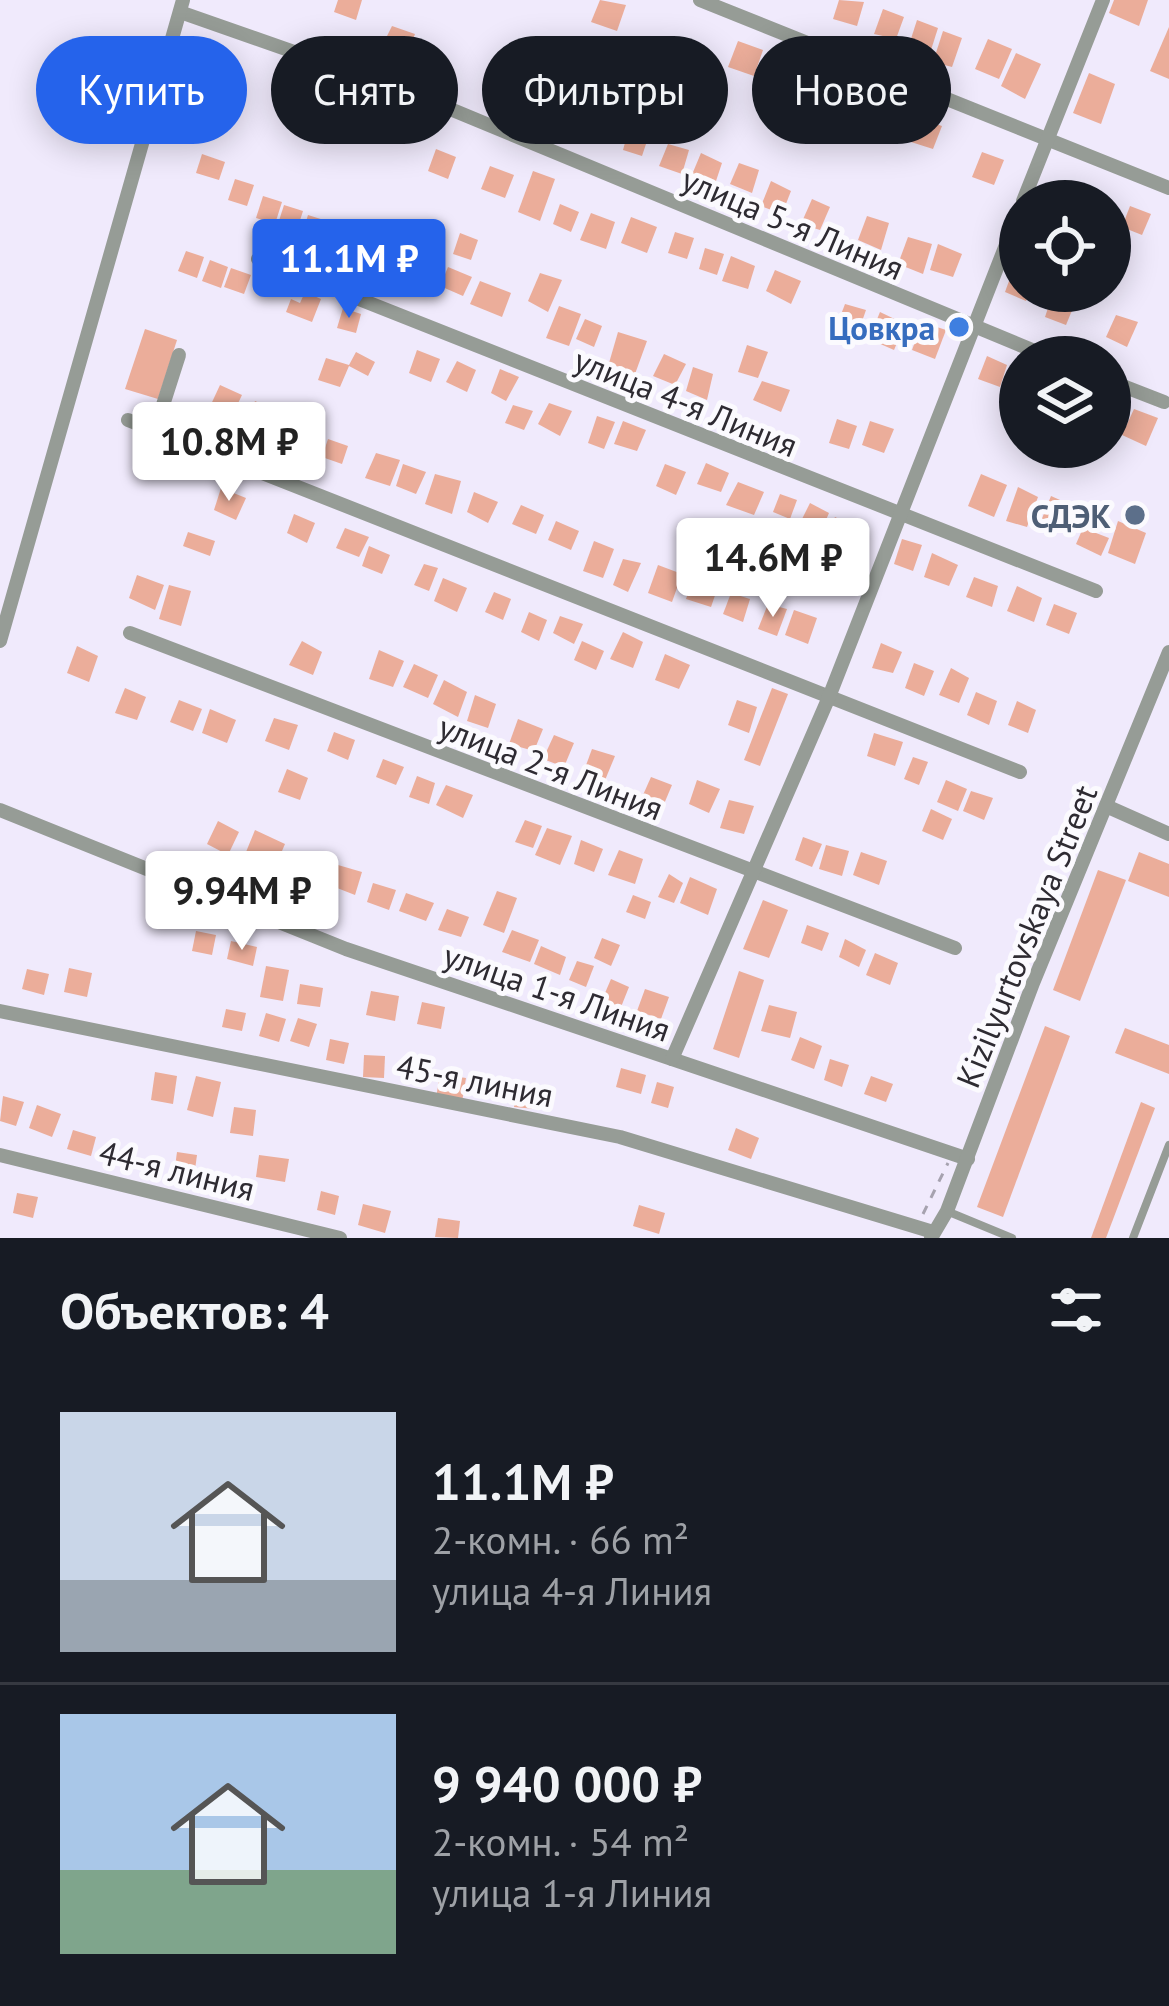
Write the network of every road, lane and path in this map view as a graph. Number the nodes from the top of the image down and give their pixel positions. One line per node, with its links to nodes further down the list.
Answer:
1 (700, 0): 4 (street)
2 (1103, 0): 4 (street)
3 (182, 6): 9 (street, улица 5-я Линия); 19 (street)
4 (1046, 142): 5 (street); 6 (street)
5 (1032, 180)
6 (1169, 188)
7 (258, 259): 16 (street, улица 4-я Линия)
8 (999, 263): 9 (street)
9 (974, 327): 10 (street, улица 5-я Линия); 16 (street)
10 (999, 337)
11 (179, 355): 15 (street)
12 (1131, 389): 13 (street)
13 (1164, 402)
14 (128, 420): 15 (street)
15 (155, 430): 21 (street)
16 (900, 516): 17 (street, улица 4-я Линия); 21 (street)
17 (1096, 591)
18 (130, 633): 26 (street, улица 2-я Линия)
19 (0, 641)
20 (1169, 652): 23 (street, Kizilyurtovskaya Street)
21 (830, 697): 22 (street); 26 (street)
22 (1019, 772)
23 (1106, 806): 25 (street); 32 (street, Kizilyurtovskaya Street)
24 (0, 810): 29 (street, улица 1-я Линия)
25 (1169, 834)
26 (753, 873): 27 (street, улица 2-я Линия); 29 (street)
27 (955, 948)
28 (0, 1011): 34 (street, 45-я линия)
29 (672, 1059): 32 (street, улица 1-я Линия)
30 (1169, 1145): 37 (lane)
31 (0, 1155): 35 (street, 44-я линия)
32 (960, 1156): 33 (street, Kizilyurtovskaya Street); 34 (path)
33 (947, 1211): 34 (street, Kizilyurtovskaya Street); 36 (lane)
34 (927, 1232)
35 (340, 1238)
36 (1012, 1238)
37 (1132, 1238)

